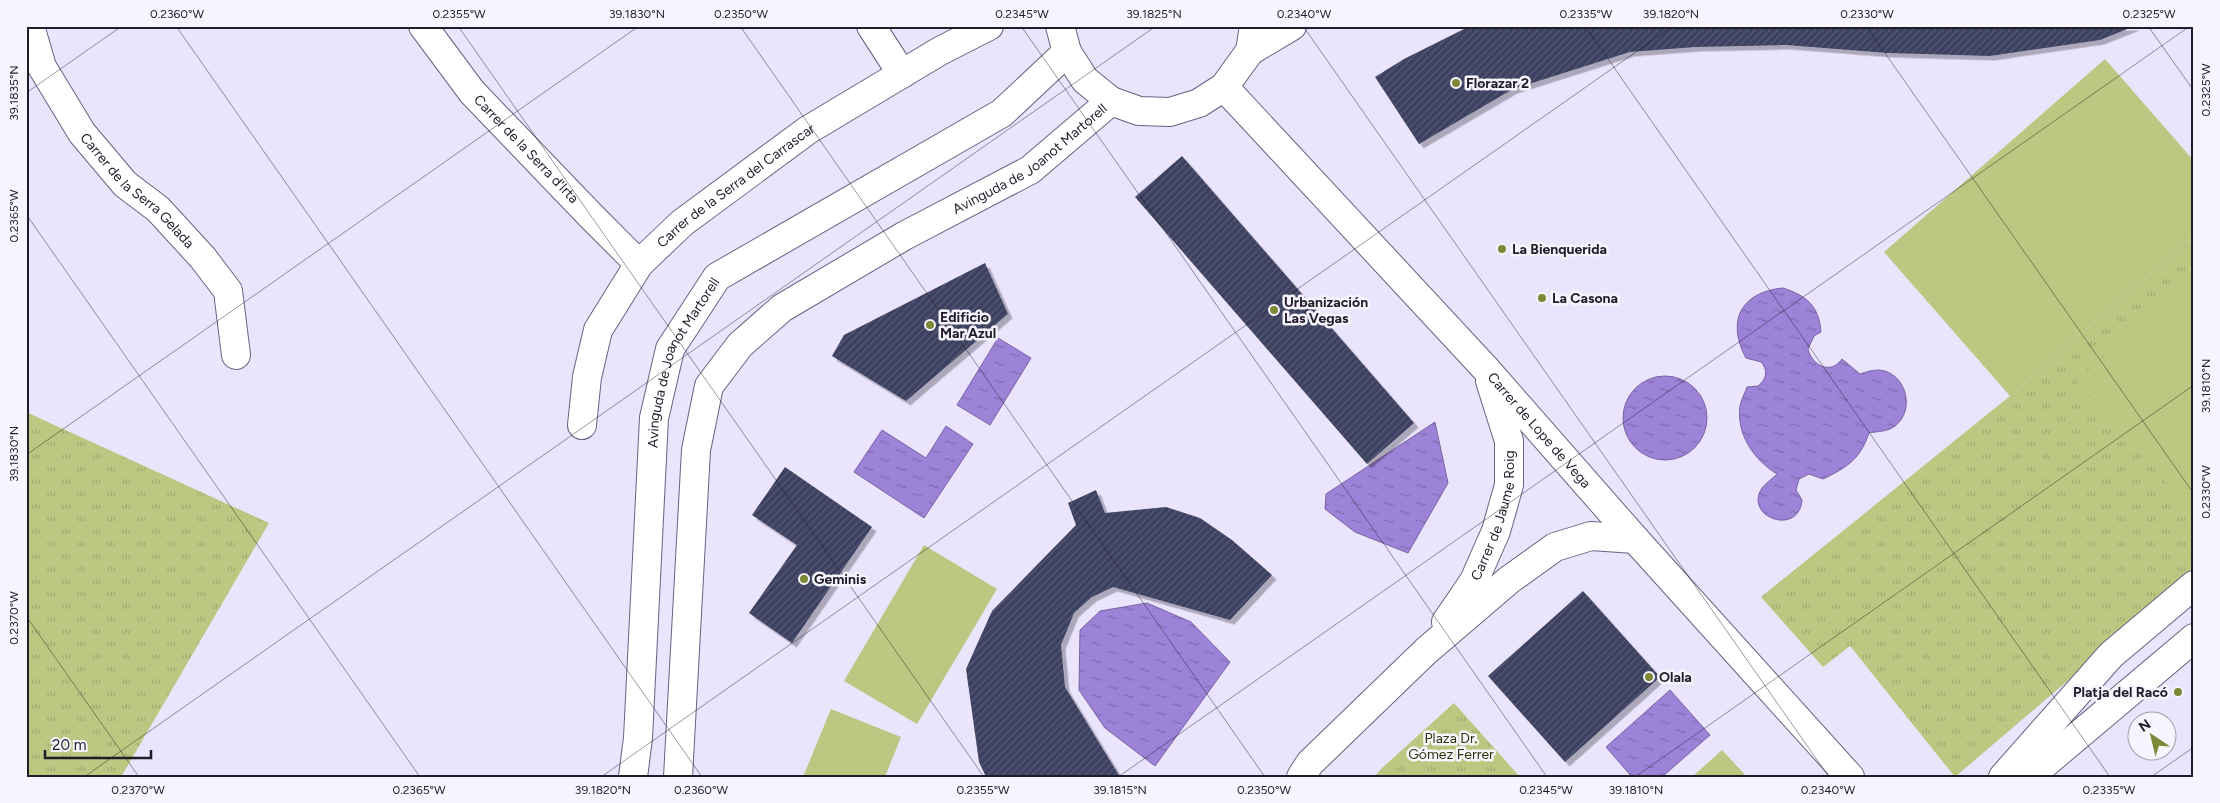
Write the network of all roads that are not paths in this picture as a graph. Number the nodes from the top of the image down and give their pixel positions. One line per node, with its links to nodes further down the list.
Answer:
1 (30, 26): 13 (street, Carrer de la Serra Gelada)
2 (423, 26): 12 (street, Carrer de la Serra d'Irta)
3 (871, 26): 9 (street)
4 (989, 26): 9 (street, Carrer de la Serra del Carrascar)
5 (1060, 26): 8 (street)
6 (1292, 26): 7 (street)
7 (1252, 39): 10 (street)
8 (1067, 52): 11 (street); 20 (street, Avinguda de Joanot Martorell)
9 (902, 74): 12 (street, Carrer de la Serra del Carrascar)
10 (1224, 87): 11 (street); 14 (street, Carrer de Lope de Vega)
11 (1111, 101): 21 (street, Avinguda de Joanot Martorell)
12 (639, 264): 15 (street, Carrer de la Serra del Carrascar)
13 (236, 355)
14 (1485, 368): 16 (street, Carrer de Lope de Vega); 19 (street, Carrer de Jaume Roig)
15 (582, 426)
16 (1635, 539): 19 (street, Carrer de Jaume Roig); 23 (street, Carrer de Lope de Vega)
17 (2194, 585): 24 (street)
18 (2194, 638): 25 (street)
19 (1426, 651): 22 (street, Carrer de Jaume Roig)
20 (633, 777)
21 (678, 777)
22 (1301, 777)
23 (1850, 777)
24 (2003, 777)
25 (2028, 777)

